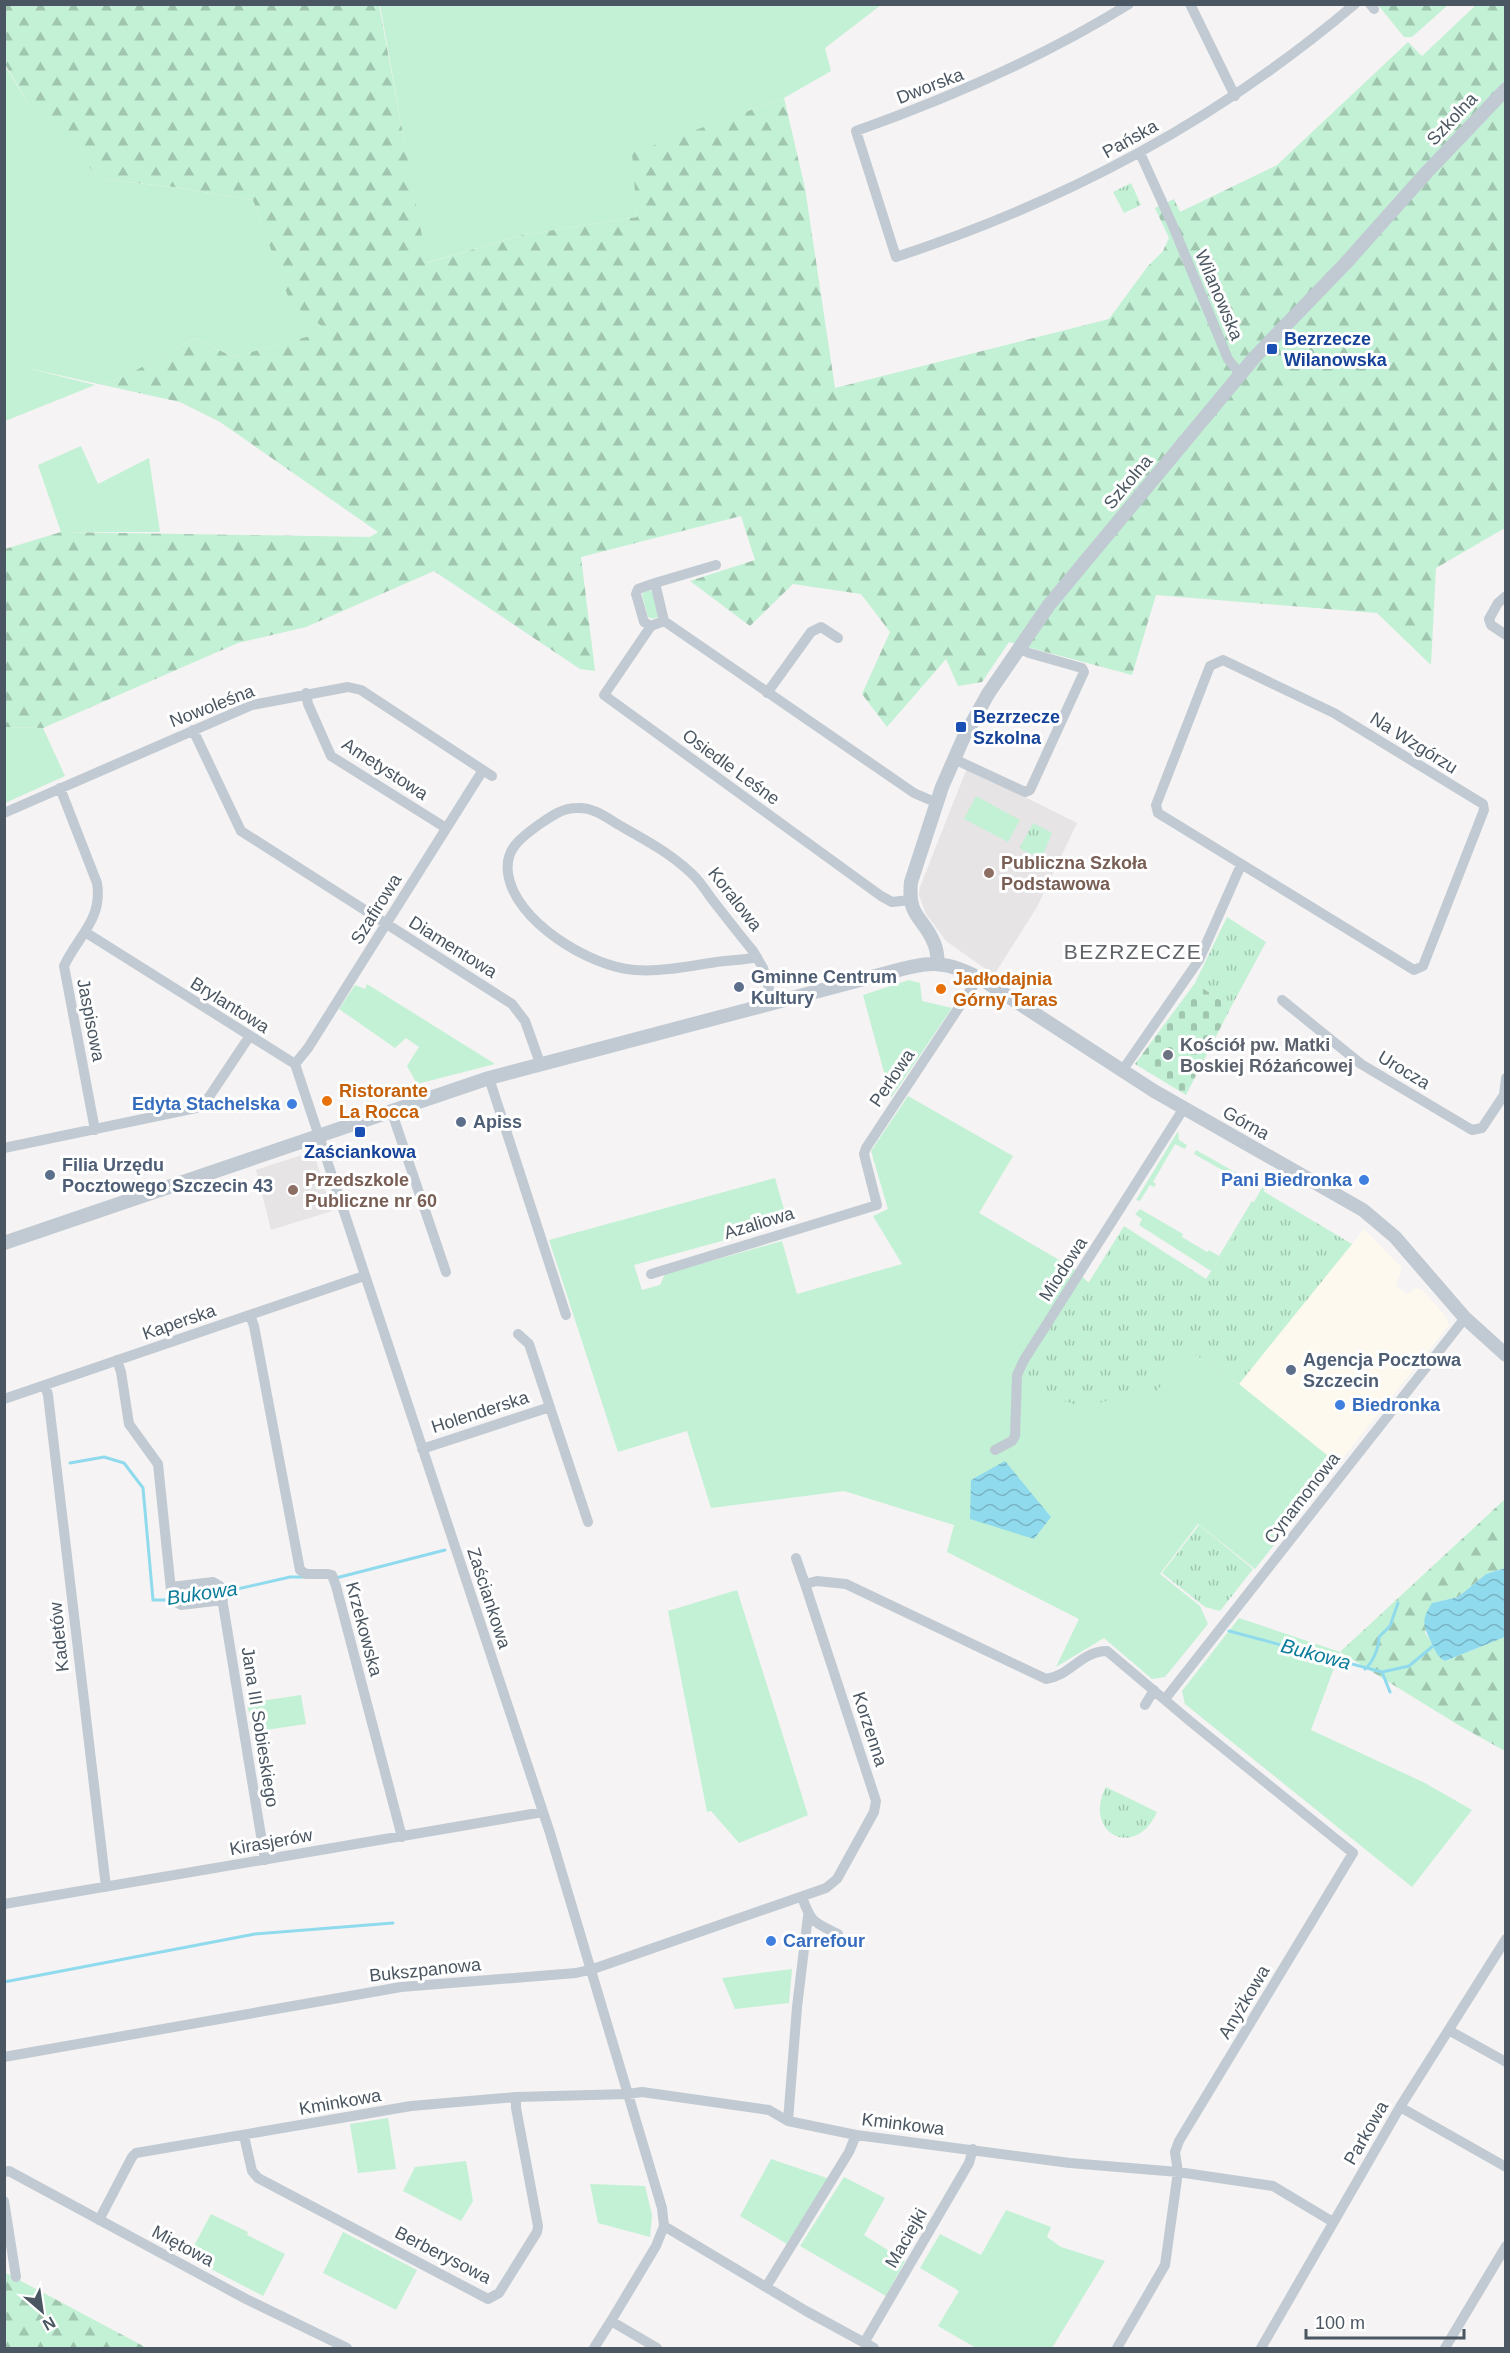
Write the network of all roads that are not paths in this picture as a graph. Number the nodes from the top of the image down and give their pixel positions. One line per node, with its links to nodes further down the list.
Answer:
1 (1129, 4): 7 (street, Dworska)
2 (1190, 4): 5 (street)
3 (1355, 4): 5 (street, Pańska)
4 (1506, 89): 8 (street, Szkolna)
5 (1235, 96): 6 (street, Pańska)
6 (1140, 153): 7 (street, Pańska); 8 (street, Wilanowska)
7 (896, 257)
8 (1240, 374): 16 (street, Szkolna)
9 (716, 565): 10 (street)
10 (655, 583): 12 (street); 13 (street)
11 (1506, 596): 14 (street)
12 (664, 621): 13 (street); 18 (street)
13 (651, 626): 27 (street, Osiedle Leśne)
14 (1506, 635)
15 (838, 638): 18 (street)
16 (1018, 648): 20 (street, Szkolna); 20 (street)
17 (306, 693): 19 (street, Nowoleśna); 21 (street, Nowoleśna); 25 (street, Ametystowa)
18 (767, 693): 23 (street)
19 (193, 730): 22 (street, Nowoleśna); 28 (street, Diamentowa)
20 (954, 759): 23 (street, Szkolna)
21 (488, 773): 25 (street, Szafirowa)
22 (60, 788): 24 (street, Nowoleśna); 29 (street, Jaspisowa)
23 (937, 803): 27 (street, Szkolna)
24 (4, 813)
25 (446, 828): 28 (street, Szafirowa)
26 (1241, 865): 26 (street, Na Wzgórzu); 40 (street)
27 (910, 900): 33 (street)
28 (385, 924): 38 (street, Diamentowa); 39 (street, Szafirowa)
29 (85, 932): 37 (street, Brylantowa); 46 (street, Jaspisowa)
30 (746, 942): 31 (street, Koralowa); 32 (street); 32 (street, Koralowa)
31 (757, 957): 32 (street, Koralowa); 36 (street)
32 (737, 958)
33 (938, 962): 34 (street, Górna); 36 (street)
34 (979, 977): 40 (street, Górna); 49 (street, Perłowa)
35 (1282, 1000): 43 (street, Urocza)
36 (773, 1002): 38 (street)
37 (249, 1037): 39 (street, Brylantowa); 46 (street)
38 (540, 1063): 41 (street)
39 (295, 1064): 47 (street)
40 (1122, 1071): 44 (street, Górna)
41 (489, 1078): 45 (street); 55 (street)
42 (1506, 1078): 43 (street)
43 (1505, 1095)
44 (1184, 1108): 56 (street, Górna); 64 (street, Miodowa)
45 (391, 1110): 47 (street); 51 (street)
46 (95, 1130): 48 (street)
47 (318, 1135): 50 (street); 53 (street, Zaściankowa)
48 (4, 1148)
49 (877, 1204): 52 (street, Azaliowa)
50 (4, 1243)
51 (446, 1272)
52 (651, 1274)
53 (364, 1276): 54 (street, Kaperska); 63 (street, Zaściankowa)
54 (250, 1315): 59 (street, Kaperska); 74 (street, Krzekowska)
55 (566, 1315)
56 (1465, 1318): 58 (street, Górna); 71 (street, Cynamonowa)
57 (518, 1334): 62 (street, Holenderska)
58 (1504, 1352)
59 (117, 1360): 60 (street, Kaperska); 68 (street)
60 (45, 1385): 61 (street, Kaperska); 77 (street, Kadetów)
61 (4, 1399)
62 (550, 1407): 63 (street, Holenderska); 65 (street, Holenderska)
63 (422, 1449): 73 (street, Zaściankowa)
64 (995, 1450)
65 (588, 1522)
66 (796, 1558): 67 (street, Korzenna)
67 (805, 1584): 70 (street); 76 (street, Korzenna)
68 (171, 1587): 69 (street); 69 (street)
69 (223, 1600): 75 (street, Jana III Sobieskiego)
70 (1154, 1689): 71 (street); 72 (street)
71 (1165, 1699): 96 (street, Anyżkowa)
72 (1145, 1705)
73 (543, 1812): 74 (street, Kirasjerów); 83 (street, Zaściankowa)
74 (402, 1837): 75 (street, Kirasjerów)
75 (265, 1860): 77 (street, Kirasjerów)
76 (837, 1879): 78 (street, Bukszpanowa)
77 (106, 1887): 79 (street, Kirasjerów)
78 (802, 1897): 80 (street); 83 (street, Bukszpanowa)
79 (4, 1904)
80 (808, 1916): 81 (street); 90 (street)
81 (838, 1934)
82 (1506, 1939): 84 (street, Parkowa)
83 (592, 1969): 85 (street, Bukszpanowa); 87 (street)
84 (1450, 2031): 86 (street); 89 (street, Parkowa)
85 (4, 2057)
86 (1506, 2062)
87 (628, 2094): 88 (street, Kminkowa); 90 (street, Kminkowa); 100 (street)
88 (516, 2097): 92 (street, Kminkowa); 92 (street, Berberysowa)
89 (1400, 2107): 94 (street); 99 (street, Parkowa)
90 (788, 2121): 91 (street, Kminkowa)
91 (856, 2135): 93 (street, Kminkowa); 103 (street)
92 (244, 2136): 98 (street, Kminkowa)
93 (973, 2149): 96 (street, Kminkowa); 105 (street, Maciejki)
94 (1506, 2167)
95 (4, 2172): 98 (street, Miętowa)
96 (1178, 2172): 99 (street, Kminkowa); 109 (street, Anyżkowa)
97 (4, 2201): 102 (street)
98 (99, 2220): 106 (street, Miętowa)
99 (1333, 2222): 110 (street, Parkowa)
100 (664, 2226): 103 (street, Maciejki); 104 (street)
101 (1506, 2246): 111 (street)
102 (16, 2277)
103 (766, 2287): 105 (street, Maciejki)
104 (611, 2320): 107 (street); 108 (street)
105 (869, 2346)
106 (347, 2349)
107 (594, 2349)
108 (657, 2349)
109 (1117, 2349)
110 (1261, 2349)
111 (1445, 2349)

